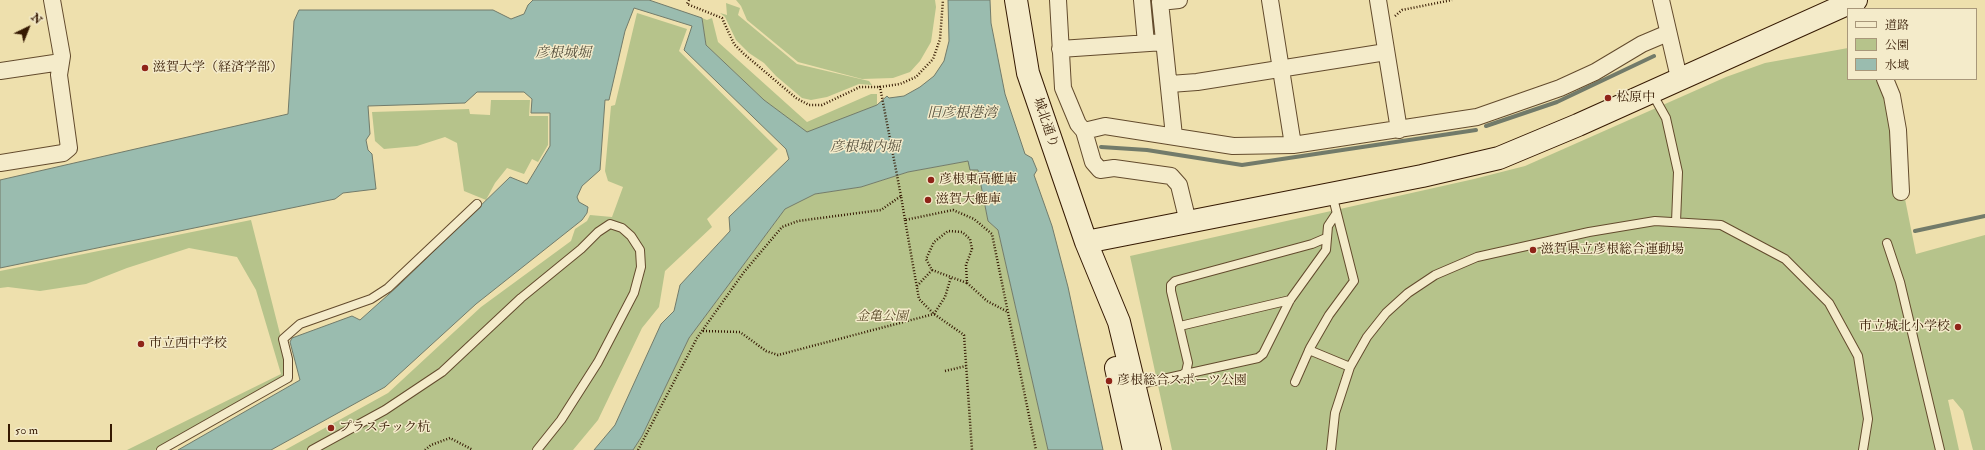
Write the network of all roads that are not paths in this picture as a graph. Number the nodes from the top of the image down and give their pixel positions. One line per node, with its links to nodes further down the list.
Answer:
1 (52, 0): 15 (street)
2 (1016, 0): 33 (street, 城北通り)
3 (1058, 0): 13 (street)
4 (1142, 0): 12 (street)
5 (1179, 0): 11 (street)
6 (1270, 0): 16 (street)
7 (1378, 0): 14 (street)
8 (1661, 0): 10 (street)
9 (1856, 0): 18 (street)
10 (1668, 33): 18 (street); 22 (street)
11 (1164, 42): 12 (street); 20 (street)
12 (1146, 43): 13 (street)
13 (1060, 49): 23 (street)
14 (1386, 52): 16 (street); 22 (street)
15 (61, 62): 17 (street); 26 (street)
16 (1281, 68): 20 (street); 25 (street)
17 (0, 72)
18 (1679, 78): 21 (street)
19 (1885, 80): 27 (street)
20 (1170, 84): 24 (street)
21 (1651, 90): 29 (street); 31 (lane)
22 (1399, 130): 25 (street)
23 (1084, 131): 24 (street); 30 (street)
24 (1174, 136): 25 (street)
25 (1294, 145)
26 (0, 163)
27 (1901, 192)
28 (476, 204): 42 (lane)
29 (1334, 204): 30 (street); 32 (lane); 37 (lane)
30 (1188, 222): 33 (street)
31 (1676, 222): 38 (lane); 48 (lane)
32 (1326, 238): 35 (lane); 36 (lane)
33 (1086, 242): 41 (street, 城北通り); 45 (street, 城北通り)
34 (1887, 244): 49 (lane)
35 (1290, 300): 36 (lane); 39 (lane)
36 (1180, 326): 39 (lane)
37 (1309, 350): 38 (lane); 40 (lane)
38 (1350, 366): 47 (lane)
39 (1182, 375): 41 (lane)
40 (1295, 382)
41 (1135, 385): 46 (street, 城北通り)
42 (161, 450)
43 (312, 450): 44 (lane)
44 (537, 450)
45 (1134, 450)
46 (1150, 450)
47 (1331, 450)
48 (1863, 450)
49 (1940, 450)

